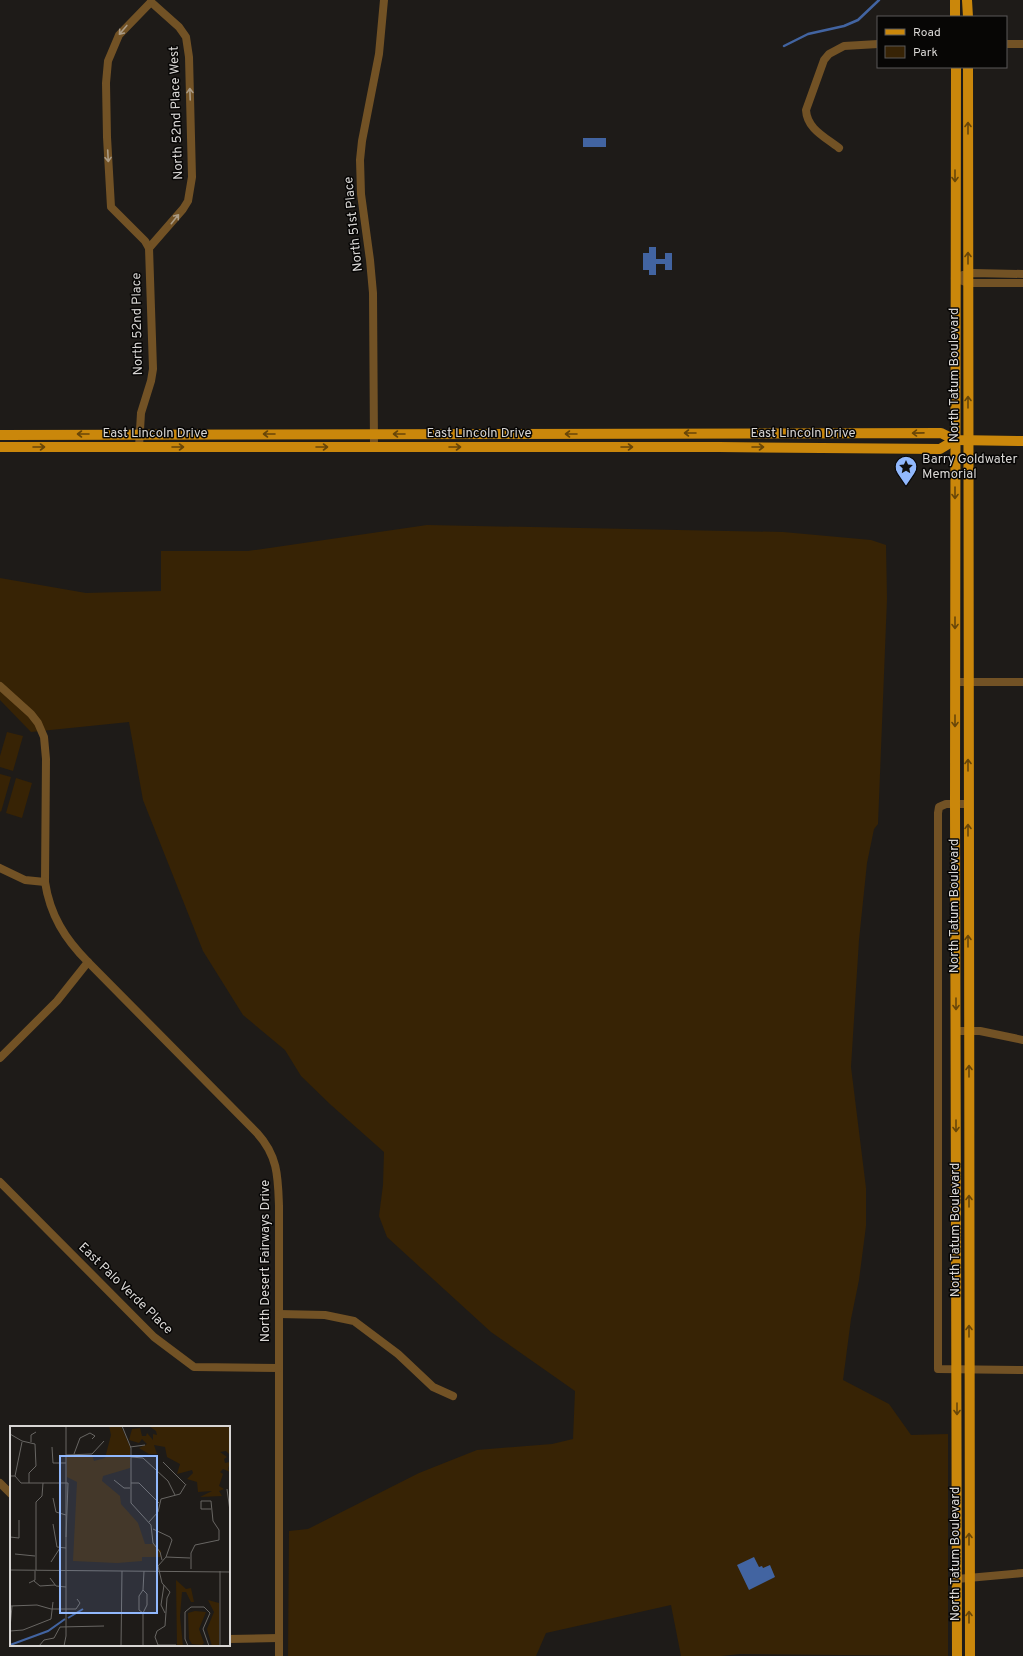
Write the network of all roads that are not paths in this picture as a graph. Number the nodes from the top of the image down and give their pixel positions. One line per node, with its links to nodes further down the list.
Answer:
1 (384, 0): 20 (street, North 51st Place)
2 (955, 0): 5 (main road)
3 (968, 0): 6 (main road)
4 (151, 1): 13 (street, North 52nd Place West, one-way to 4); 13 (street, one-way to 13)
5 (955, 16)
6 (968, 16)
7 (877, 44): 12 (street)
8 (1007, 44): 9 (street)
9 (1023, 44)
10 (956, 68): 15 (main road, North Tatum Boulevard, one-way to 15)
11 (968, 68): 16 (main road, North Tatum Boulevard, one-way to 11)
12 (839, 148)
13 (149, 248): 19 (street, North 52nd Place)
14 (1023, 274): 16 (street)
15 (955, 278): 16 (street); 21 (main road, North Tatum Boulevard)
16 (968, 278): 17 (street); 22 (main road, North Tatum Boulevard, one-way to 16)
17 (1023, 283)
18 (0, 434): 19 (main road, East Lincoln Drive, one-way to 18)
19 (139, 434): 20 (main road, East Lincoln Drive, one-way to 19); 25 (street, North 52nd Place)
20 (374, 434): 21 (main road, East Lincoln Drive, one-way to 20); 26 (street, North 51st Place)
21 (955, 440): 22 (main road, East Lincoln Drive); 26 (main road, East Lincoln Drive, one-way to 21); 27 (main road, North Tatum Boulevard, one-way to 27)
22 (968, 440): 23 (main road, East Lincoln Drive); 28 (main road, North Tatum Boulevard)
23 (1023, 441)
24 (0, 447): 25 (main road, East Lincoln Drive, one-way to 25)
25 (139, 447): 26 (main road, East Lincoln Drive, one-way to 26)
26 (374, 447)
27 (955, 682): 28 (street); 31 (main road, North Tatum Boulevard, one-way to 31)
28 (968, 682): 29 (street); 32 (main road, North Tatum Boulevard, one-way to 28)
29 (1023, 682)
30 (0, 686): 34 (street, North Desert Fairways Drive)
31 (955, 804): 32 (street, North Tatum Boulevard); 36 (main road, North Tatum Boulevard, one-way to 36); 43 (street, North Tatum Boulevard)
32 (968, 804): 37 (main road, North Tatum Boulevard, one-way to 32)
33 (0, 868): 34 (street)
34 (45, 882): 35 (street, North Desert Fairways Drive)
35 (88, 962): 39 (street); 41 (street, North Desert Fairways Drive)
36 (956, 1031): 37 (street); 43 (main road, North Tatum Boulevard, one-way to 43)
37 (968, 1031): 38 (street); 43 (main road, North Tatum Boulevard, one-way to 37)
38 (1023, 1040)
39 (0, 1058)
40 (0, 1182): 42 (street, East Palo Verde Place)
41 (279, 1314): 42 (street, North Desert Fairways Drive); 45 (street)
42 (278, 1368): 51 (street, North Desert Fairways Drive)
43 (963, 1370): 44 (street); 49 (main road, North Tatum Boulevard, one-way to 43); 50 (main road, North Tatum Boulevard, one-way to 50)
44 (1023, 1370)
45 (453, 1396)
46 (0, 1483): 47 (street)
47 (10, 1493)
48 (1023, 1573): 49 (street)
49 (969, 1578): 50 (street); 55 (main road, North Tatum Boulevard, one-way to 49)
50 (957, 1579): 54 (main road, North Tatum Boulevard)
51 (279, 1638): 52 (street); 53 (street, North Desert Fairways Drive)
52 (230, 1639)
53 (279, 1656)
54 (957, 1656)
55 (970, 1656)

